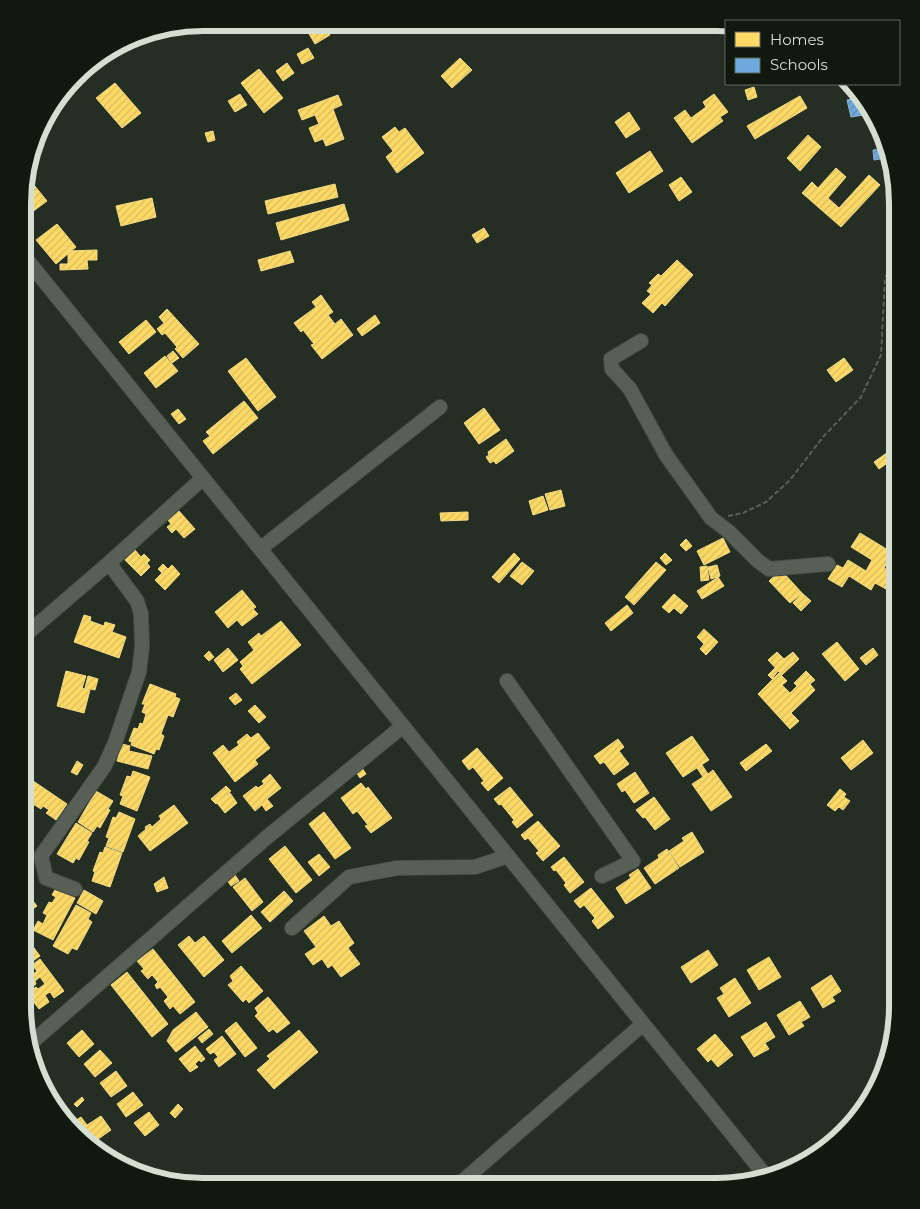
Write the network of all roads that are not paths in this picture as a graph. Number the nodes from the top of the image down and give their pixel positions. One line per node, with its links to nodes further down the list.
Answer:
1 (31, 265): 4 (street)
2 (641, 341): 7 (street)
3 (440, 407): 5 (street)
4 (203, 478): 5 (street); 6 (street)
5 (260, 549): 10 (street)
6 (109, 563): 8 (street); 13 (street)
7 (828, 564)
8 (31, 630)
9 (507, 681): 12 (street)
10 (403, 726): 11 (street); 16 (street)
11 (508, 856): 14 (street); 15 (street)
12 (602, 876)
13 (74, 889)
14 (292, 928)
15 (643, 1024): 17 (street); 18 (street)
16 (35, 1040)
17 (762, 1172)
18 (466, 1178)

